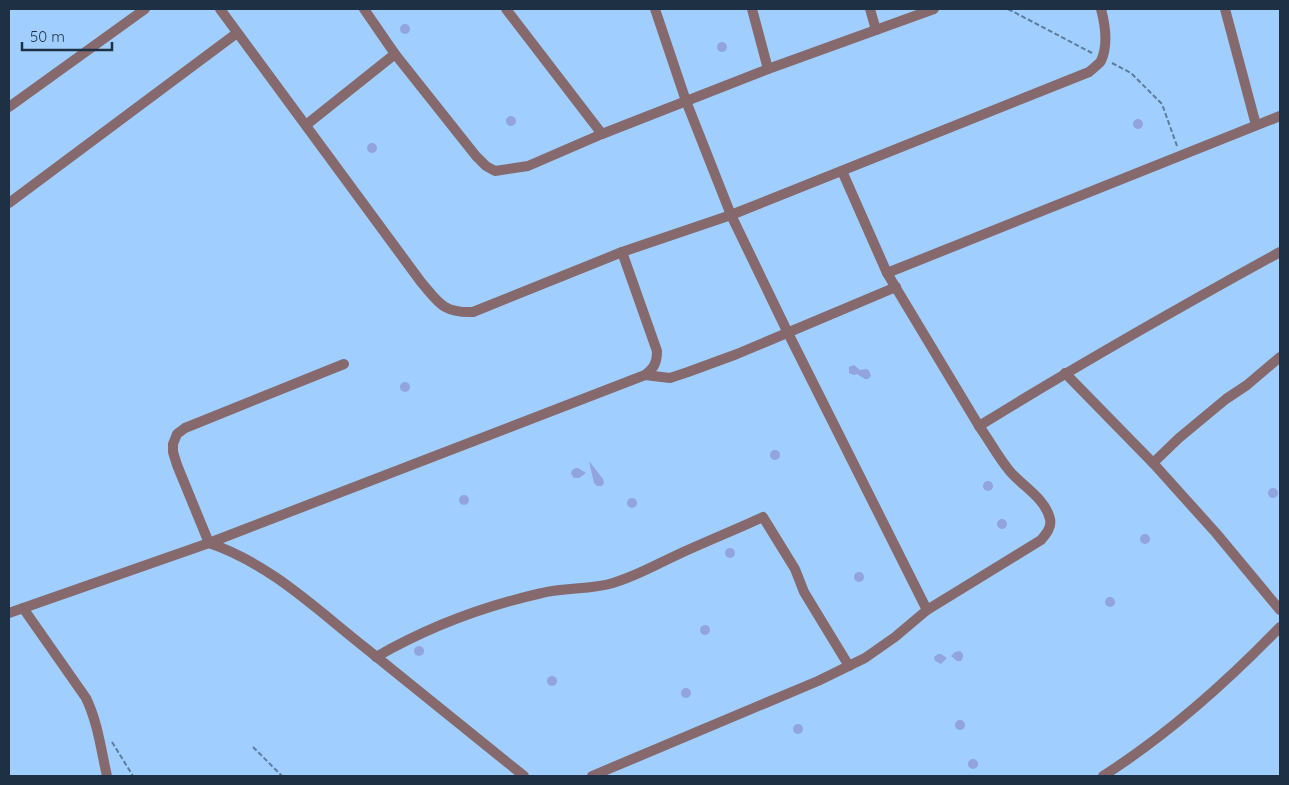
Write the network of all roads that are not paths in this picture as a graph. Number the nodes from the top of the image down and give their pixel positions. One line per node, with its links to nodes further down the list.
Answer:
1 (145, 9): 16 (street)
2 (220, 9): 12 (street)
3 (364, 9): 13 (street)
4 (506, 9): 20 (street)
5 (654, 9): 15 (street)
6 (752, 9): 14 (street)
7 (870, 9): 11 (street)
8 (934, 9): 11 (street)
9 (1101, 9): 21 (street)
10 (1225, 9): 19 (street)
11 (876, 30): 14 (street)
12 (237, 33): 18 (street); 22 (street)
13 (395, 54): 18 (street); 20 (street)
14 (768, 69): 15 (street)
15 (686, 101): 20 (street); 23 (street)
16 (9, 107)
17 (1280, 116): 19 (street)
18 (306, 125): 24 (street)
19 (1256, 125): 26 (street)
20 (602, 134)
21 (842, 171): 23 (street); 26 (street)
22 (9, 203)
23 (731, 215): 24 (street); 28 (street)
24 (622, 252): 32 (street)
25 (1280, 252): 31 (street)
26 (887, 273): 27 (street)
27 (896, 288): 28 (street); 33 (street)
28 (788, 333): 32 (street); 37 (street)
29 (1280, 357): 34 (street)
30 (344, 364): 35 (street)
31 (1065, 373): 33 (street); 34 (street)
32 (645, 375): 35 (street)
33 (980, 426): 37 (street)
34 (1153, 463): 38 (street)
35 (209, 543): 36 (street); 41 (street)
36 (23, 608): 39 (street); 43 (street)
37 (927, 610): 42 (street)
38 (1280, 610)
39 (9, 614)
40 (1280, 627): 46 (street)
41 (376, 656): 42 (street); 44 (street)
42 (849, 666): 45 (street)
43 (107, 776)
44 (524, 776)
45 (592, 776)
46 (1103, 776)

